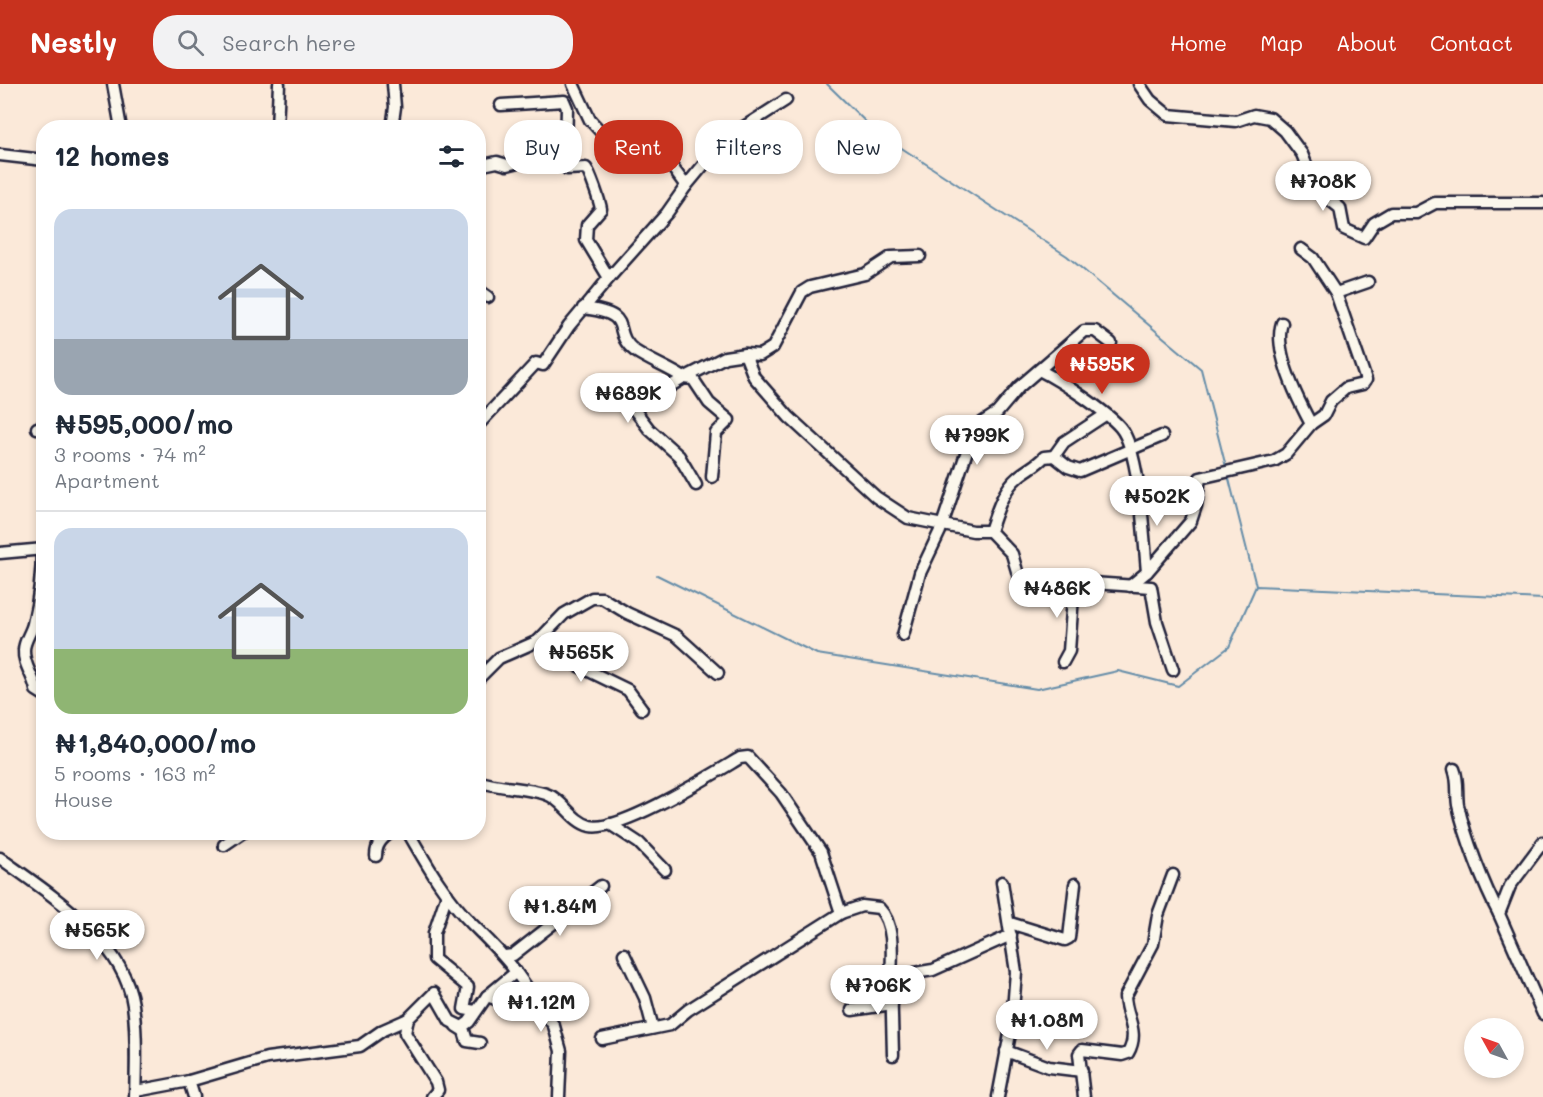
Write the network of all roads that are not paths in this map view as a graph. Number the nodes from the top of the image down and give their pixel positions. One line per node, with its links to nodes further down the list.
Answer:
1 (113, 84): 8 (street)
2 (279, 84): 9 (street)
3 (393, 84): 10 (street)
4 (573, 84): 17 (street)
5 (1139, 84): 18 (street)
6 (786, 100): 17 (street)
7 (501, 105): 11 (street)
8 (120, 120)
9 (277, 120)
10 (393, 120)
11 (567, 120)
12 (0, 155): 13 (street)
13 (36, 159)
14 (486, 164): 15 (street)
15 (504, 164)
16 (582, 168): 21 (street)
17 (686, 186): 21 (street)
18 (1543, 203)
19 (1301, 249): 23 (street)
20 (920, 256): 27 (street)
21 (609, 278): 24 (street)
22 (1368, 282): 23 (street)
23 (1336, 293): 32 (street)
24 (583, 308): 29 (street); 31 (street)
25 (1282, 323): 32 (street)
26 (1111, 343): 28 (street)
27 (745, 354): 29 (street); 38 (street)
28 (1041, 370): 30 (street); 38 (street)
29 (684, 378): 36 (street); 37 (street)
30 (1105, 415): 34 (street); 35 (street)
31 (486, 416)
32 (1311, 424): 42 (street)
33 (1162, 436): 34 (street)
34 (1131, 450): 35 (street); 42 (street)
35 (1054, 456): 39 (street)
36 (712, 477)
37 (696, 485)
38 (942, 525): 39 (street); 46 (street)
39 (990, 531): 43 (street)
40 (36, 550): 41 (street)
41 (0, 553)
42 (1147, 572): 44 (street)
43 (1074, 583): 44 (street); 48 (street)
44 (1130, 586): 49 (street)
45 (36, 608): 52 (street)
46 (903, 635)
47 (538, 641): 50 (street); 51 (street); 53 (street)
48 (1063, 662)
49 (1173, 670)
50 (486, 671)
51 (718, 673)
52 (36, 690)
53 (642, 710)
54 (1454, 769): 71 (street)
55 (486, 784): 56 (street)
56 (610, 824): 64 (street); 70 (street)
57 (231, 840): 61 (street)
58 (381, 840): 62 (street)
59 (413, 840): 69 (street)
60 (1543, 842): 71 (street)
61 (224, 845)
62 (376, 856)
63 (0, 858): 93 (street)
64 (665, 870)
65 (1173, 875): 91 (street)
66 (1002, 882): 72 (street)
67 (1075, 884): 72 (street)
68 (601, 886): 75 (street)
69 (447, 894): 75 (street); 82 (street)
70 (842, 913): 77 (street); 86 (street)
71 (1499, 914): 83 (street)
72 (1010, 923): 73 (street)
73 (1011, 935): 77 (street); 89 (street)
74 (624, 954): 86 (street)
75 (505, 956): 76 (street)
76 (516, 972): 78 (street); 79 (street)
77 (891, 977): 80 (street)
78 (487, 996): 79 (street); 82 (street)
79 (539, 1004): 96 (street)
80 (892, 1004): 81 (street); 90 (street)
81 (852, 1010)
82 (475, 1011): 85 (street)
83 (1543, 1014)
84 (408, 1019): 85 (street); 92 (street); 95 (street)
85 (456, 1025): 88 (street)
86 (653, 1029): 87 (street)
87 (602, 1039)
88 (480, 1043)
89 (1006, 1051): 91 (street); 97 (street)
90 (893, 1055)
91 (1083, 1071): 98 (street)
92 (189, 1081): 93 (street); 94 (street)
93 (136, 1094)
94 (194, 1097)
95 (432, 1097)
96 (559, 1097)
97 (998, 1097)
98 (1084, 1097)

